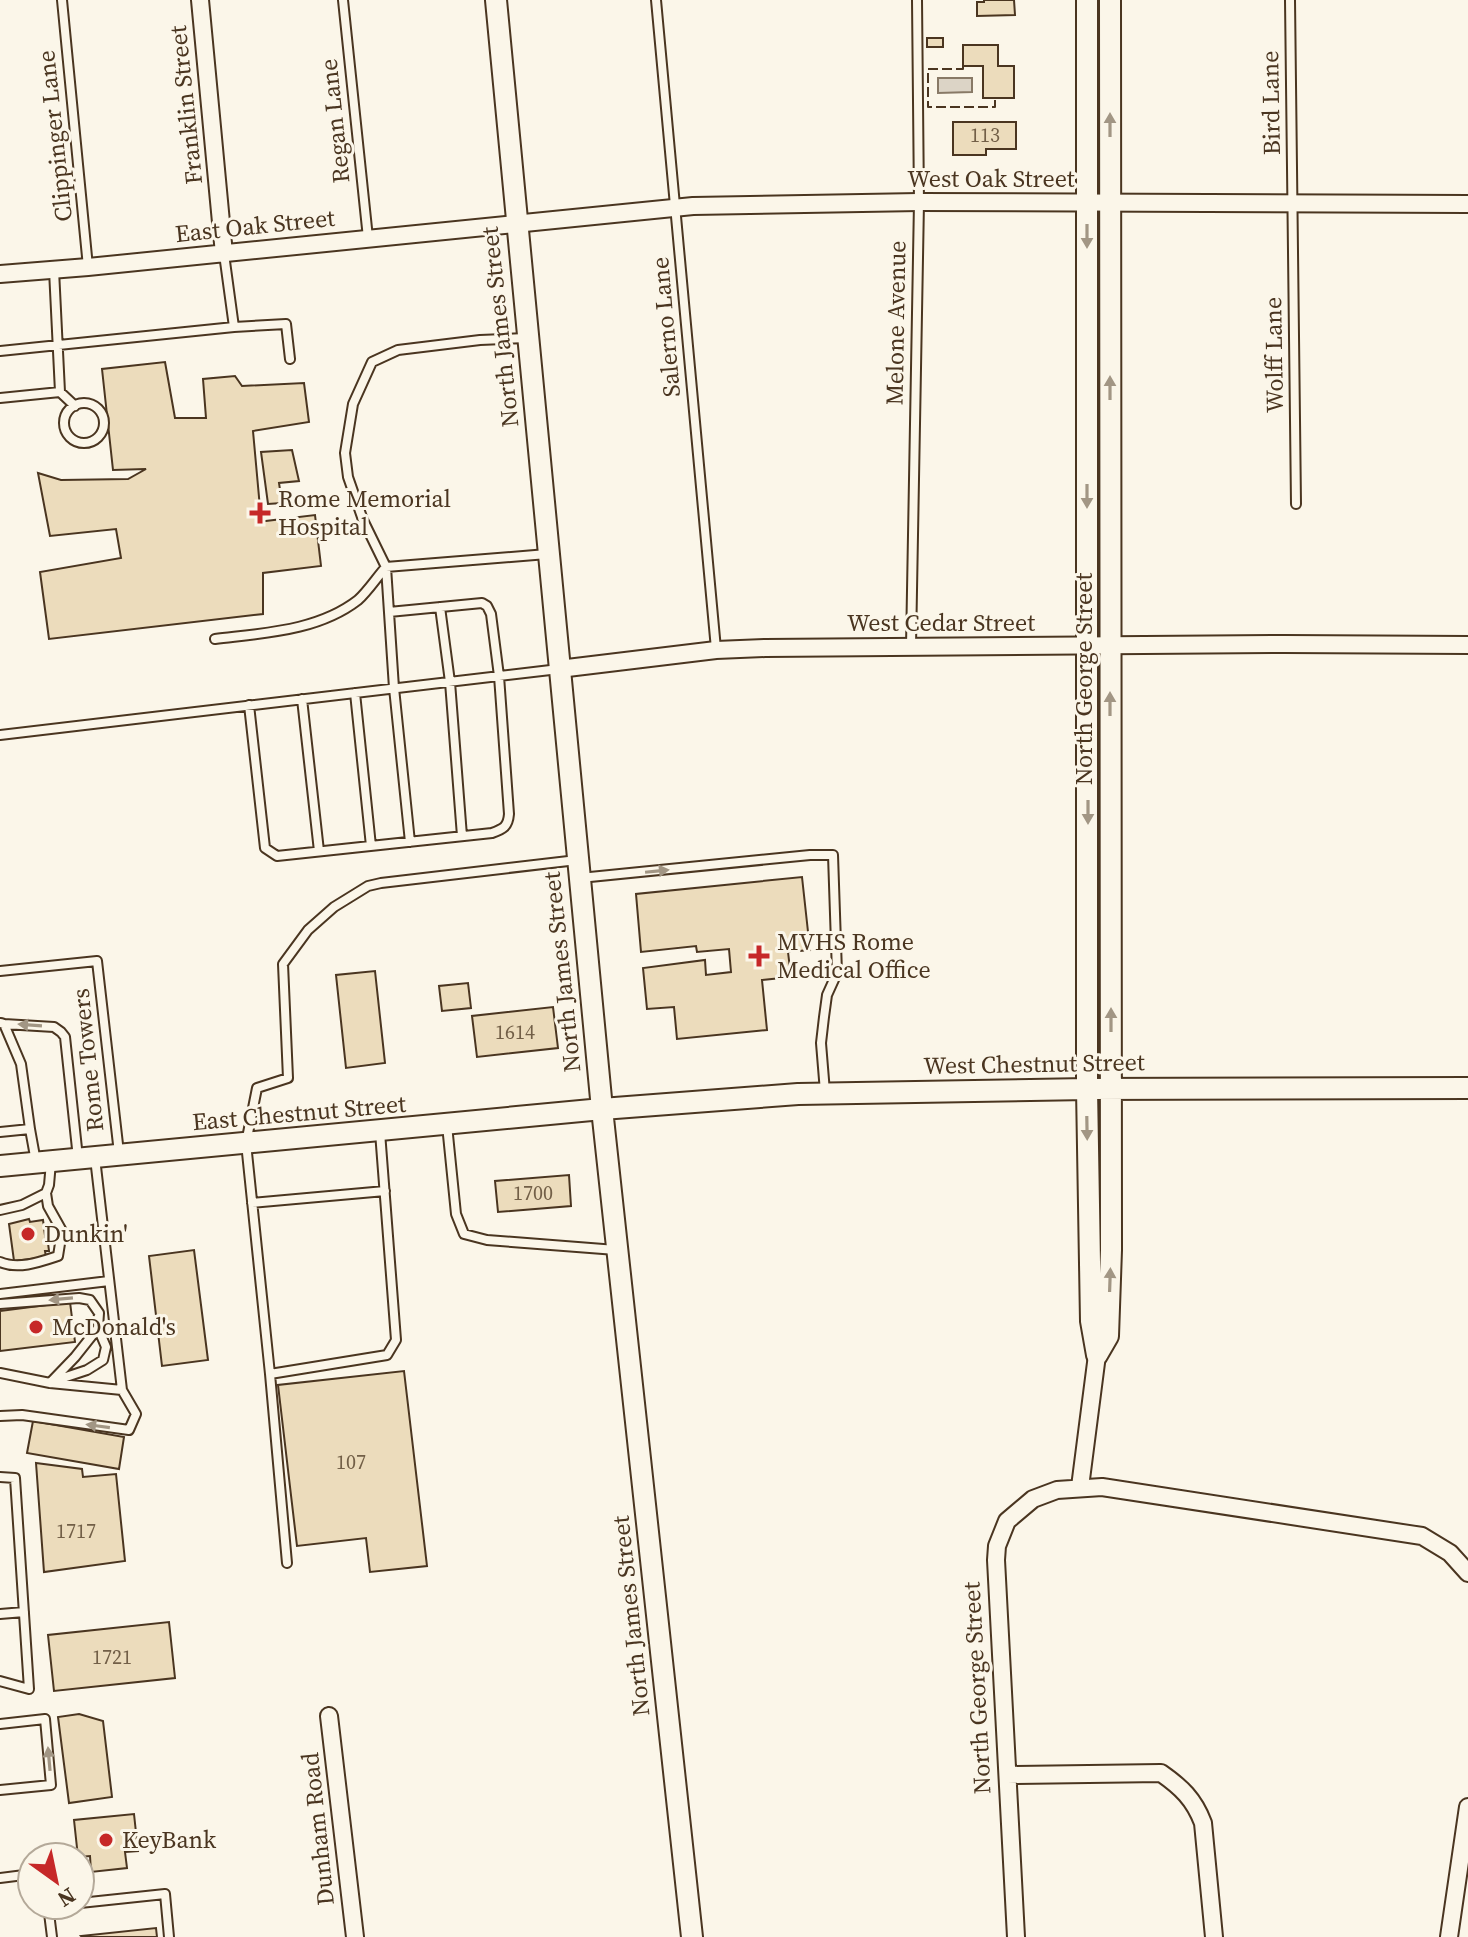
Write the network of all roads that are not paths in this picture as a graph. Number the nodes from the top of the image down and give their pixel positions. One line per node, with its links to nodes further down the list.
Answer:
1 (62, 0): 19 (lane, Clippinger Lane)
2 (200, 0): 18 (street, Franklin Street)
3 (343, 0): 17 (lane, Regan Lane)
4 (496, 0): 16 (street, North James Street)
5 (656, 0): 15 (lane, Salerno Lane)
6 (917, 0): 10 (lane, Melone Avenue)
7 (1087, 0): 11 (street, North George Street)
8 (1110, 0): 12 (street, North George Street, one-way to 8)
9 (1290, 0): 14 (lane, Bird Lane)
10 (919, 202): 11 (street, West Oak Street); 15 (street, West Oak Street); 37 (lane, Melone Avenue)
11 (1086, 203): 12 (street, West Oak Street); 38 (street, North George Street, one-way to 38)
12 (1110, 203): 14 (street, West Oak Street); 39 (street, North George Street, one-way to 12)
13 (1468, 204): 14 (street, West Oak Street)
14 (1292, 205): 30 (lane, Wolff Lane)
15 (675, 208): 16 (street, West Oak Street); 40 (lane, Salerno Lane)
16 (516, 224): 17 (street, East Oak Street); 23 (street, North James Street)
17 (368, 238): 18 (street, East Oak Street)
18 (224, 254): 19 (street, East Oak Street); 22 (lane)
19 (88, 267): 20 (street, East Oak Street)
20 (54, 270): 21 (street, East Oak Street); 24 (lane)
21 (0, 274)
22 (234, 327): 24 (lane); 26 (lane)
23 (527, 338): 31 (street, North James Street); 32 (lane)
24 (58, 346): 25 (lane); 27 (lane)
25 (0, 351)
26 (290, 359)
27 (60, 392): 28 (lane); 29 (lane)
28 (0, 398)
29 (75, 406): 29 (lane)
30 (1296, 504)
31 (548, 553): 32 (lane); 41 (street, North James Street)
32 (386, 567): 34 (lane); 35 (lane)
33 (440, 607): 34 (lane); 42 (lane); 43 (lane)
34 (389, 612): 44 (lane)
35 (215, 639)
36 (1468, 645): 39 (street, West Cedar Street)
37 (911, 646): 38 (street, West Cedar Street); 40 (street, West Cedar Street)
38 (1088, 646): 39 (street, West Cedar Street); 57 (street, North George Street, one-way to 57)
39 (1110, 646): 58 (street, North George Street, one-way to 39)
40 (716, 650): 41 (street, West Cedar Street)
41 (559, 669): 42 (lane); 53 (street, North James Street)
42 (499, 676): 43 (lane); 49 (lane)
43 (450, 682): 44 (lane); 49 (lane)
44 (394, 688): 45 (lane); 50 (lane)
45 (355, 693): 46 (lane); 51 (lane)
46 (302, 699): 47 (lane); 52 (lane)
47 (249, 705): 48 (lane); 52 (lane)
48 (0, 735)
49 (462, 836): 50 (lane)
50 (410, 842): 51 (lane)
51 (371, 846): 52 (lane)
52 (319, 851)
53 (578, 869): 59 (lane, one-way to 59); 60 (street, North James Street); 65 (lane)
54 (0, 971): 66 (lane, Rome Towers)
55 (2, 1023): 62 (lane); 67 (lane, one-way to 55)
56 (1468, 1088): 58 (street, West Chestnut Street)
57 (1087, 1089): 58 (street, West Chestnut Street); 59 (street, West Chestnut Street); 80 (street, North George Street, one-way to 80)
58 (1111, 1089): 80 (street, North George Street, one-way to 58)
59 (825, 1094): 60 (street, West Chestnut Street)
60 (602, 1109): 61 (street, East Chestnut Street); 74 (street, North James Street)
61 (447, 1125): 63 (street, East Chestnut Street); 74 (lane)
62 (30, 1129): 64 (lane); 68 (lane)
63 (380, 1131): 65 (street, East Chestnut Street); 70 (lane)
64 (0, 1132)
65 (246, 1143): 66 (street, East Chestnut Street); 72 (lane)
66 (119, 1155): 67 (street, East Chestnut Street)
67 (87, 1158): 68 (street, East Chestnut Street); 76 (lane)
68 (44, 1162): 69 (street, East Chestnut Street); 71 (lane)
69 (0, 1166)
70 (385, 1191): 72 (lane); 82 (lane)
71 (46, 1193): 73 (lane); 75 (lane)
72 (252, 1203): 82 (lane)
73 (0, 1210)
74 (617, 1250): 101 (street, North James Street)
75 (0, 1262)
76 (109, 1281): 77 (lane); 84 (lane)
77 (0, 1294)
78 (0, 1304): 79 (lane, one-way to 78)
79 (98, 1328): 83 (lane); 83 (lane)
80 (1097, 1355): 87 (street, North George Street)
81 (0, 1373): 83 (lane)
82 (270, 1374): 88 (lane)
83 (50, 1383): 84 (lane)
84 (122, 1390): 85 (lane, one-way to 85)
85 (0, 1416)
86 (0, 1477): 90 (lane)
87 (1080, 1487): 89 (street, North George Street); 95 (street, North George Street)
88 (287, 1563)
89 (1468, 1573)
90 (24, 1612): 91 (lane); 92 (lane)
91 (0, 1614)
92 (0, 1681)
93 (329, 1716): 100 (street, Dunham Road)
94 (0, 1724): 96 (lane, one-way to 94)
95 (1008, 1775): 102 (street, North George Street); 103 (street)
96 (0, 1790)
97 (1468, 1807): 104 (street)
98 (96, 1901): 99 (lane)
99 (169, 1937)
100 (355, 1937)
101 (692, 1937)
102 (1016, 1937)
103 (1214, 1937)
104 (1449, 1937)

